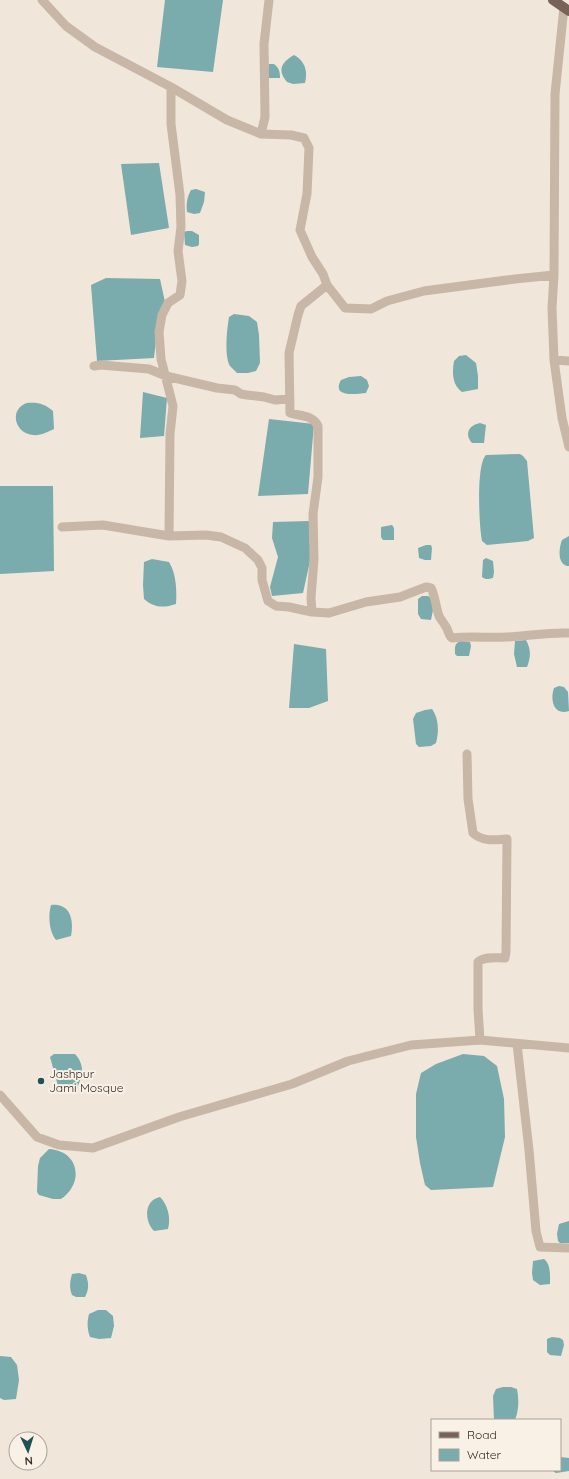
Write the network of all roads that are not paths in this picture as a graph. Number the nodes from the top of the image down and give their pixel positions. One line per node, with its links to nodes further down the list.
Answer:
1 (42, 0): 5 (street)
2 (269, 0): 6 (street)
3 (553, 0): 4 (main road)
4 (566, 9): 7 (street)
5 (171, 87): 6 (street); 12 (street)
6 (261, 134): 8 (street)
7 (554, 275): 8 (street); 9 (street)
8 (327, 285): 13 (street)
9 (554, 360): 10 (street); 14 (street)
10 (569, 361)
11 (94, 366): 12 (street)
12 (166, 376): 13 (street); 16 (street)
13 (290, 399): 17 (street)
14 (569, 447)
15 (62, 527): 16 (street)
16 (169, 536): 17 (street)
17 (312, 612): 18 (street)
18 (569, 633)
19 (467, 754): 20 (street)
20 (480, 1040): 21 (street); 23 (street)
21 (517, 1044): 22 (street); 24 (street)
22 (569, 1048)
23 (0, 1095)
24 (569, 1248)

